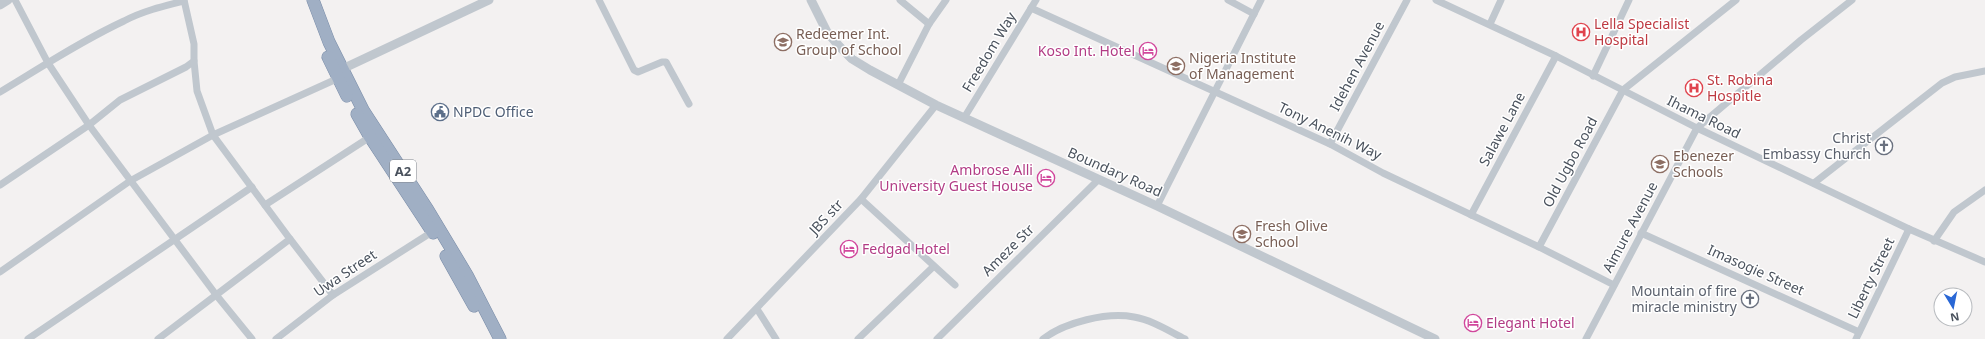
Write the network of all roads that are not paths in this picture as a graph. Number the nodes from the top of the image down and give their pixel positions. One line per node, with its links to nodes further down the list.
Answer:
1 (8, 0): 20 (street)
2 (16, 0): 27 (street)
3 (184, 0): 26 (street); 27 (street)
4 (306, 0): 29 (highway, A2)
5 (313, 0): 29 (highway, A2)
6 (489, 0): 29 (street)
7 (599, 0): 35 (street)
8 (810, 0): 31 (street, Boundary Road)
9 (900, 0): 23 (street)
10 (946, 0): 23 (street)
11 (1036, 0): 21 (street, Freedom Way)
12 (1228, 0): 22 (street)
13 (1261, 0): 22 (street)
14 (1407, 0): 42 (street, Idehen Avenue)
15 (1436, 0): 24 (street, Ihama Road)
16 (1501, 0): 24 (street)
17 (1629, 0): 30 (street)
18 (1736, 0): 33 (street)
19 (1852, 0): 39 (street)
20 (0, 5)
21 (1031, 8): 32 (street, Tony Anenih Way); 37 (street, Freedom Way)
22 (1254, 14): 32 (street)
23 (929, 24): 31 (street)
24 (1490, 24): 25 (street, Ihama Road)
25 (1556, 56): 30 (street, Ihama Road); 52 (street, Salawe Lane)
26 (194, 61): 38 (street); 40 (street)
27 (48, 63): 34 (street); 38 (street)
28 (1985, 71): 45 (street)
29 (340, 74): 40 (street); 41 (highway, A2); 75 (highway, A2)
30 (1593, 76): 33 (street, Ihama Road)
31 (898, 85): 36 (street, Boundary Road)
32 (1214, 90): 42 (street, Tony Anenih Way); 51 (street)
33 (1623, 90): 39 (street, Ihama Road); 59 (street, Old Ugbo Road)
34 (0, 92)
35 (689, 104)
36 (936, 105): 37 (street, Boundary Road); 49 (street, JBS str)
37 (964, 118): 43 (street, Boundary Road)
38 (89, 126): 44 (street); 46 (street)
39 (1697, 128): 45 (street, Ihama Road); 55 (street, Aimure Avenue)
40 (213, 135): 44 (street); 47 (street)
41 (370, 137): 50 (street); 54 (highway, A2)
42 (1330, 144): 52 (street, Tony Anenih Way)
43 (1098, 180): 51 (street, Boundary Road); 79 (street, Ameze Str)
44 (130, 181): 56 (street); 62 (street)
45 (1814, 183): 53 (street, Ihama Road)
46 (0, 185)
47 (252, 187): 50 (street); 56 (street)
48 (1985, 190): 58 (street)
49 (861, 199): 61 (street); 67 (street, JBS str)
50 (265, 205): 57 (street)
51 (1157, 206): 69 (street, Boundary Road)
52 (1471, 215): 59 (street, Tony Anenih Way)
53 (1909, 229): 58 (street, Ihama Road); 68 (street, Liberty Street)
54 (432, 232): 65 (street, Uwa Street); 74 (highway, A2)
55 (1641, 232): 64 (street, Aimure Avenue); 68 (street, Imasogie Street)
56 (173, 239): 66 (street); 70 (street)
57 (290, 239): 65 (street); 66 (street)
58 (1934, 241): 60 (street, Ihama Road)
59 (1539, 247): 64 (street, Tony Anenih Way)
60 (1985, 262)
61 (933, 266): 63 (street); 78 (street)
62 (0, 272)
63 (955, 285)
64 (1614, 286): 82 (street, Aimure Avenue)
65 (333, 295): 73 (street, Uwa Street)
66 (217, 296): 71 (street); 72 (street)
67 (757, 309): 76 (street, JBS str); 77 (street)
68 (1859, 332): 83 (street, Liberty Street)
69 (1434, 338)
70 (28, 339)
71 (158, 339)
72 (252, 339)
73 (276, 339)
74 (491, 339)
75 (500, 339)
76 (727, 339)
77 (776, 339)
78 (858, 339)
79 (938, 339)
80 (1043, 339): 81 (street)
81 (1185, 339)
82 (1586, 339)
83 (1856, 339)

